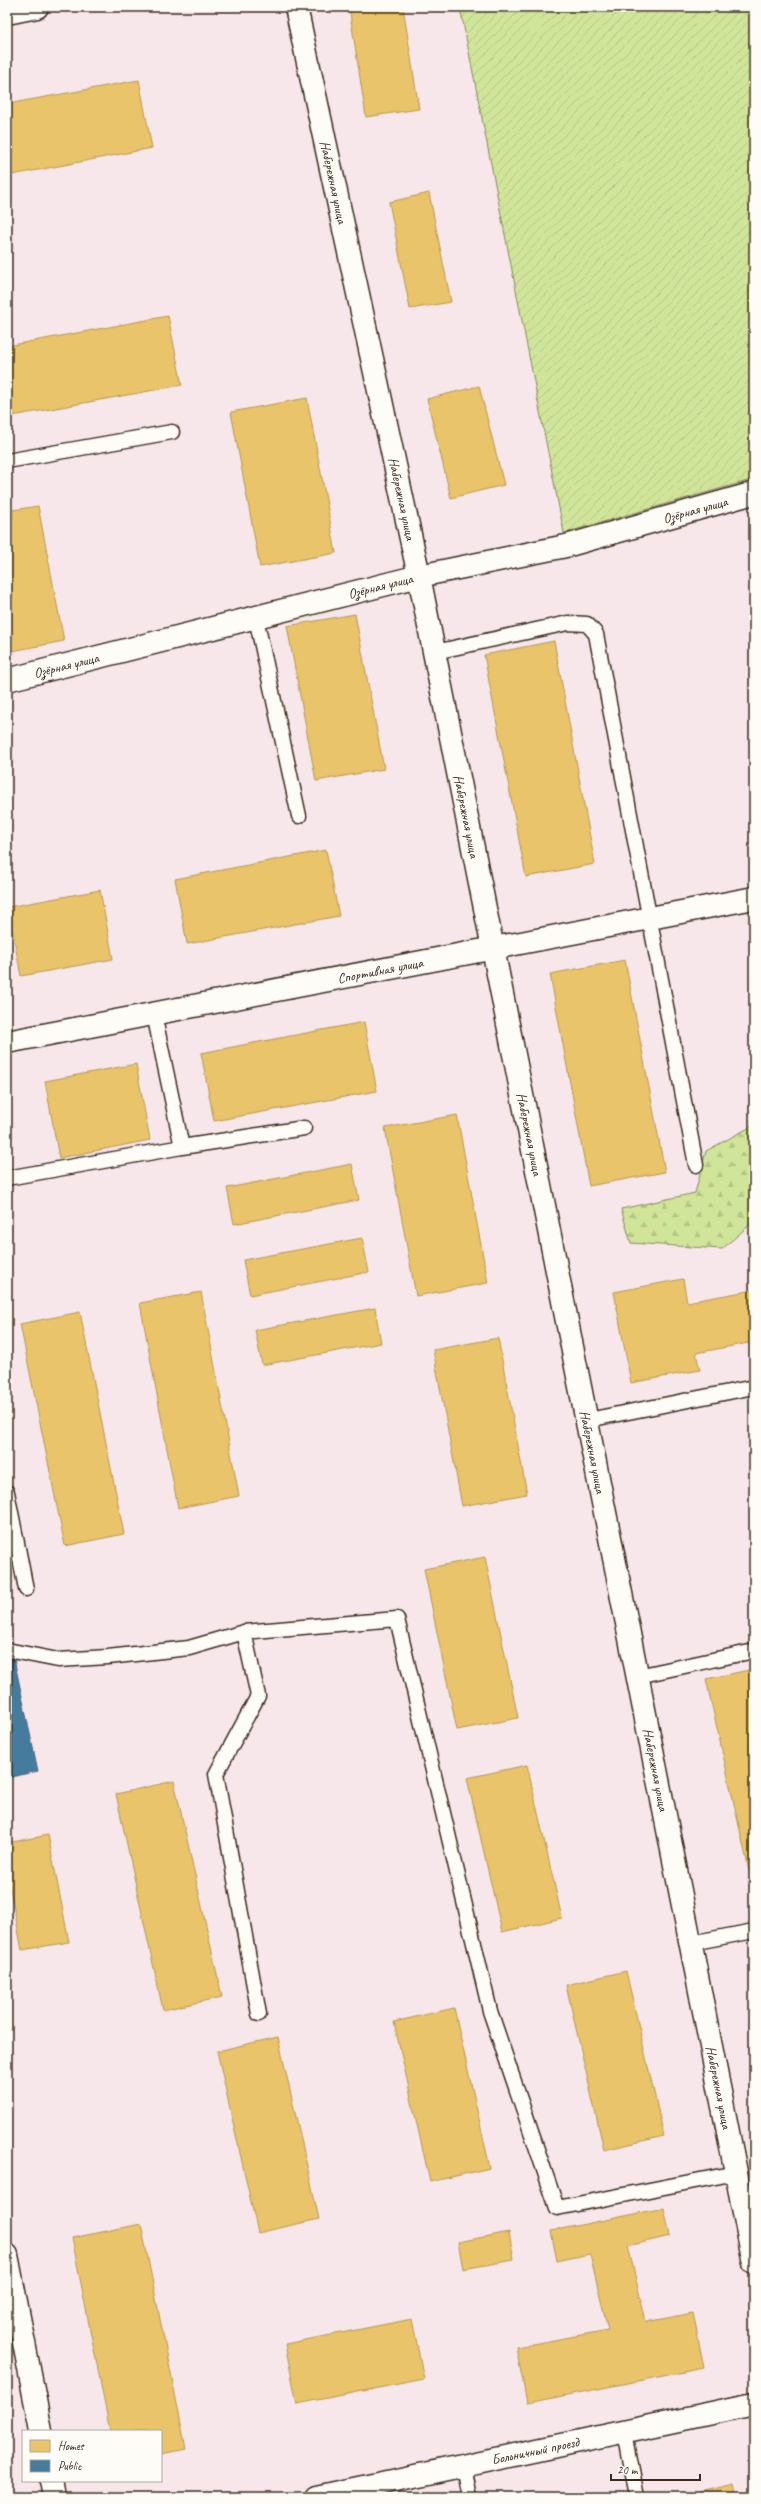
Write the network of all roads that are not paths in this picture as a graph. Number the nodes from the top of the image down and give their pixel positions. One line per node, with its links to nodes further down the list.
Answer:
1 (37, 7): 3 (street)
2 (296, 7): 7 (street, Набережная улица)
3 (7, 13)
4 (172, 432): 5 (lane)
5 (7, 461)
6 (754, 493): 7 (street, Озёрная улица)
7 (419, 576): 8 (street, Озёрная улица); 9 (street, Набережная улица)
8 (256, 618): 10 (street, Озёрная улица); 11 (lane)
9 (435, 652): 13 (lane); 14 (street, Набережная улица)
10 (7, 680)
11 (299, 816)
12 (754, 898): 13 (street, Спортивная улица)
13 (651, 918): 14 (street, Спортивная улица); 19 (lane)
14 (494, 947): 15 (street, Спортивная улица); 22 (street, Набережная улица)
15 (154, 1014): 16 (street, Спортивная улица); 18 (lane)
16 (7, 1042)
17 (304, 1128): 18 (lane)
18 (182, 1147): 20 (lane)
19 (696, 1165)
20 (7, 1178)
21 (754, 1387): 22 (lane)
22 (588, 1420): 28 (street, Набережная улица)
23 (7, 1492): 24 (lane)
24 (26, 1589)
25 (244, 1632): 26 (lane); 31 (lane); 32 (lane)
26 (7, 1650)
27 (754, 1651): 28 (lane)
28 (638, 1676): 30 (street, Набережная улица)
29 (754, 1931): 30 (lane)
30 (691, 1943): 32 (street, Набережная улица)
31 (259, 2014)
32 (736, 2173): 34 (street, Набережная улица)
33 (7, 2256): 35 (street)
34 (754, 2264)
35 (11, 2300): 37 (street)
36 (754, 2404): 38 (street, Больничный проезд)
37 (41, 2430)
38 (625, 2432): 39 (street, Больничный проезд); 44 (lane)
39 (464, 2466): 42 (street, Больничный проезд); 43 (lane)
40 (51, 2482): 41 (street)
41 (54, 2497)
42 (316, 2497)
43 (470, 2497)
44 (637, 2497)

